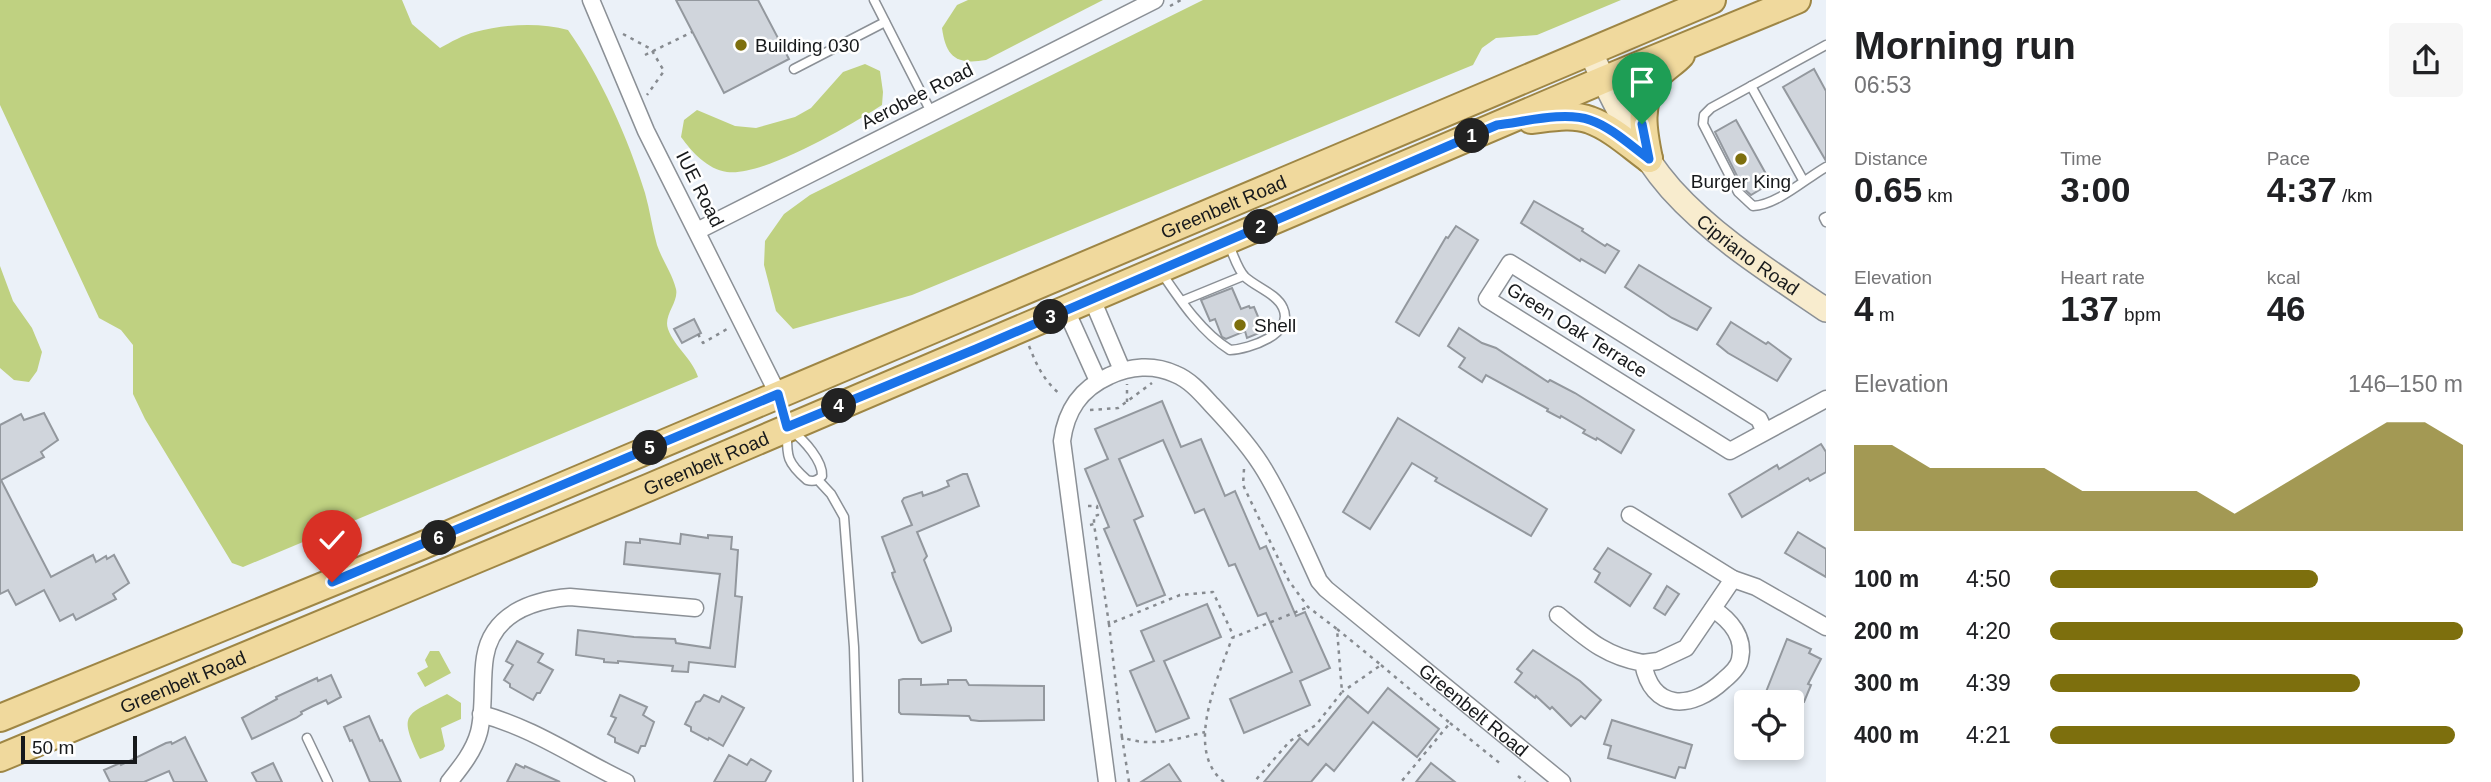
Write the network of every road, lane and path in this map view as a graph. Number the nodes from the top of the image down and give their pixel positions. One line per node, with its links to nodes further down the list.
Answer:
1 (592, 0): 23 (street, IUE Road)
2 (874, 0): 6 (lane)
3 (1155, 0): 18 (street, Aerobee Road)
4 (1712, 0): 12 (main road, Greenbelt Road)
5 (1797, 0): 9 (main road, Greenbelt Road)
6 (885, 22): 14 (lane); 18 (lane)
7 (619, 32): 11 (path)
8 (692, 32): 11 (path)
9 (1695, 42): 15 (main road, Greenbelt Road); 20 (main road)
10 (1826, 45): 16 (lane)
11 (652, 51): 13 (path); 17 (path)
12 (1590, 51): 15 (street, Cipriano Road); 37 (main road, Greenbelt Road)
13 (645, 55)
14 (794, 69)
15 (1603, 80): 19 (main road, Greenbelt Road); 20 (street, Cipriano Road)
16 (1751, 86): 22 (lane); 22 (lane)
17 (648, 101)
18 (931, 112): 23 (street, Aerobee Road)
19 (1497, 125): 20 (main road); 24 (main road, Greenbelt Road)
20 (1649, 159): 30 (street, Cipriano Road)
21 (1826, 167): 22 (lane)
22 (1803, 180)
23 (697, 231): 31 (street, IUE Road)
24 (1227, 241): 25 (main road, Greenbelt Road); 26 (lane)
25 (1159, 270): 27 (main road, Greenbelt Road); 28 (lane)
26 (1243, 276): 28 (lane); 28 (lane)
27 (1091, 299): 29 (main road, Greenbelt Road); 34 (street)
28 (1182, 301)
29 (1066, 310): 36 (street); 41 (main road, Greenbelt Road)
30 (1826, 310)
31 (743, 321): 32 (path); 37 (street, IUE Road)
32 (698, 334)
33 (1029, 346): 40 (path)
34 (1126, 379): 36 (street, Greenbelt Road); 39 (path); 80 (street, Greenbelt Road)
35 (1143, 380): 39 (path)
36 (1098, 381): 40 (street, Greenbelt Road)
37 (778, 394): 41 (lane); 62 (main road, Greenbelt Road)
38 (1826, 399): 42 (street, Green Oak Terrace)
39 (1126, 404): 40 (path)
40 (1079, 406): 74 (street, Greenbelt Road)
41 (787, 427): 44 (lane); 44 (lane); 67 (main road, Greenbelt Road)
42 (1765, 432): 42 (street, Green Oak Terrace)
43 (1244, 466): 50 (path)
44 (818, 480): 73 (lane)
45 (1081, 507): 47 (path)
46 (1630, 515): 49 (street)
47 (1094, 524): 48 (path); 54 (path)
48 (1084, 527)
49 (1734, 579): 52 (street); 55 (street)
50 (1308, 607): 56 (path); 57 (path)
51 (695, 608): 61 (street)
52 (1713, 609): 58 (street); 58 (street)
53 (1558, 615): 58 (street)
54 (1110, 624): 57 (path); 65 (path)
55 (1826, 627)
56 (1337, 629): 59 (path); 60 (path)
57 (1234, 637): 64 (path)
58 (1643, 663)
59 (1381, 665): 60 (path); 63 (path)
60 (1342, 692): 77 (path)
61 (481, 714): 71 (street); 72 (street)
62 (0, 717)
63 (1450, 723): 68 (path); 78 (path)
64 (1205, 732): 65 (path); 76 (path)
65 (1122, 737): 75 (path)
66 (307, 738): 70 (lane)
67 (0, 758)
68 (1502, 765)
69 (1518, 776): 79 (path)
70 (328, 782)
71 (449, 782)
72 (626, 782)
73 (858, 782)
74 (1107, 782)
75 (1129, 782)
76 (1224, 782)
77 (1254, 782)
78 (1401, 782)
79 (1525, 782)
80 (1562, 782)

